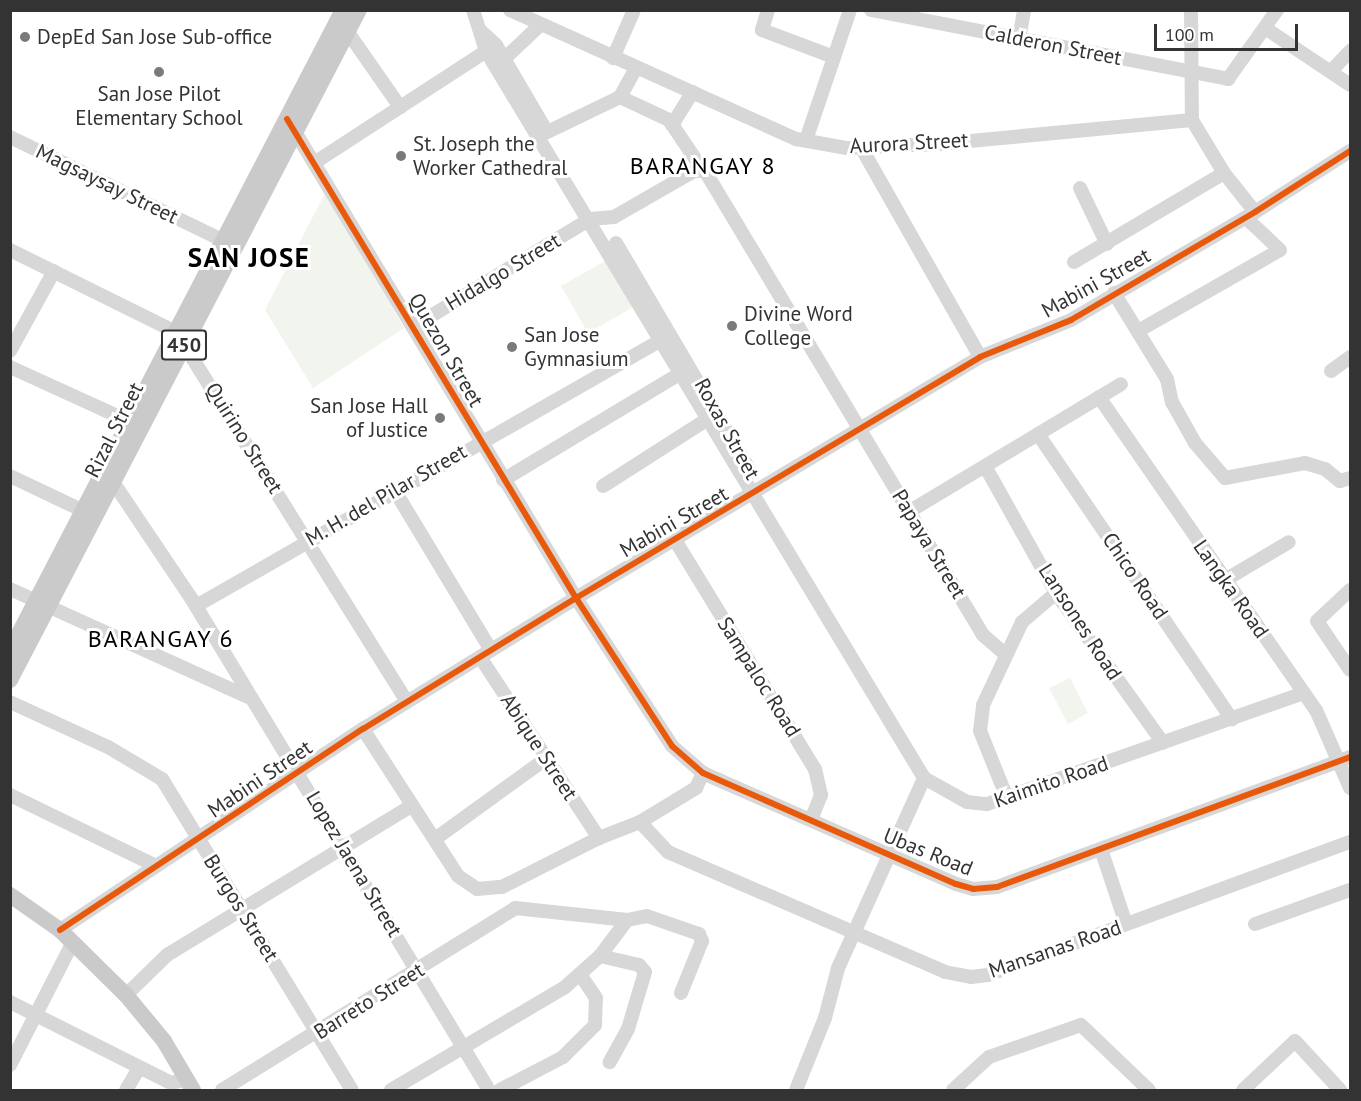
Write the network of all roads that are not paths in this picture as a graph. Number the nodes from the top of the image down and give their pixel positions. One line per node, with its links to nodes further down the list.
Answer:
1 (343, 10): 29 (main road, Rizal Street / 450)
2 (359, 10): 14 (main road, Rizal Street / 450)
3 (473, 10): 16 (street, Roxas Street)
4 (510, 10): 12 (street, Aurora Street)
5 (634, 10): 19 (street)
6 (768, 10): 18 (street)
7 (850, 10): 18 (street)
8 (872, 10): 15 (street, Calderon Street)
9 (1024, 10): 15 (street)
10 (1191, 10): 22 (street)
11 (1277, 10): 13 (street)
12 (539, 26): 19 (street, Aurora Street); 20 (street)
13 (1265, 28): 22 (street, Calderon Street); 23 (street)
14 (347, 32): 27 (street); 29 (main road, Rizal Street / 450)
15 (1019, 39): 22 (street, Calderon Street)
16 (491, 48): 20 (street, Roxas Street); 27 (street)
17 (1350, 51): 23 (street)
18 (834, 57): 33 (street)
19 (613, 58): 21 (street, Aurora Street)
20 (501, 63): 31 (street, Roxas Street)
21 (636, 68): 25 (street, Aurora Street); 26 (street)
22 (1190, 71): 28 (street)
23 (1331, 71): 24 (street)
24 (1350, 85)
25 (693, 92): 30 (street); 33 (street, Aurora Street)
26 (620, 97): 30 (street); 31 (street)
27 (400, 107): 36 (street)
28 (1192, 120): 34 (street, Aurora Street); 38 (street)
29 (291, 125): 36 (street, Quezon Street); 43 (main road, Rizal Street / 450)
30 (672, 125): 37 (street, Papaya Street)
31 (543, 134): 41 (street, Roxas Street)
32 (10, 137): 43 (street, Magsaysay Street)
33 (806, 140): 34 (street, Aurora Street)
34 (862, 149): 53 (street)
35 (1350, 151): 40 (street, Mabini Street)
36 (314, 163): 48 (street, Quezon Street)
37 (702, 170): 41 (street, Hidalgo Street); 62 (street, Papaya Street)
38 (1224, 174): 40 (street); 42 (street)
39 (1080, 188): 42 (street)
40 (1250, 215): 47 (street, Mabini Street); 49 (street)
41 (595, 218): 48 (street, Hidalgo Street); 50 (street, Roxas Street)
42 (1107, 244): 45 (street)
43 (228, 247): 51 (main road, Rizal Street / 450)
44 (10, 250): 46 (street)
45 (1074, 262)
46 (54, 271): 51 (street); 52 (street)
47 (1114, 293): 49 (street); 53 (street, Mabini Street)
48 (413, 327): 64 (street, Quezon Street)
49 (1138, 332): 68 (street)
50 (667, 336): 56 (street, Roxas Street); 64 (street, M. H. del Pilar Street)
51 (180, 338): 61 (main road, Rizal Street / 450); 75 (street, Quirino Street)
52 (10, 351)
53 (980, 357): 62 (street, Mabini Street)
54 (1350, 357): 57 (street)
55 (10, 367): 61 (street)
56 (687, 370): 60 (street, Roxas Street); 69 (street)
57 (1331, 372)
58 (1121, 384): 59 (street)
59 (1100, 397): 63 (street); 78 (street, Langka Road)
60 (713, 416): 70 (street); 72 (street, Roxas Street)
61 (135, 424): 67 (main road, Rizal Street / 450)
62 (860, 428): 72 (street, Mabini Street); 73 (street, Papaya Street)
63 (1038, 434): 65 (street); 94 (street, Chico Road)
64 (480, 441): 69 (street, Quezon Street); 71 (street, M. H. del Pilar Street)
65 (985, 466): 73 (street); 81 (street, Lansones Road)
66 (10, 476): 74 (street)
67 (109, 476): 74 (main road, Rizal Street / 450); 84 (street, Lopez Jaena Street)
68 (1350, 478)
69 (503, 480): 82 (street, Quezon Street)
70 (603, 486)
71 (395, 491): 75 (street, M. H. del Pilar Street); 86 (street)
72 (758, 492): 76 (street, Mabini Street); 101 (street, Roxas Street)
73 (910, 511): 87 (street, Papaya Street)
74 (89, 514): 83 (main road, Rizal Street / 450)
75 (307, 540): 84 (street, M. H. del Pilar Street); 92 (street, Quirino Street)
76 (675, 540): 82 (street, Mabini Street); 106 (street, Sampaloc Road)
77 (1289, 542): 78 (street)
78 (1225, 580): 90 (street, Langka Road)
79 (10, 589): 83 (street)
80 (1350, 590): 88 (street)
81 (1056, 592): 87 (street); 96 (street, Lansones Road)
82 (576, 598): 86 (street, Mabini Street); 100 (street, Ubas Road)
83 (42, 605): 85 (main road, Rizal Street / 450); 89 (main road, Rizal Street / 450); 91 (street)
84 (196, 606): 91 (street, Lopez Jaena Street)
85 (10, 651)
86 (485, 653): 92 (street, Mabini Street); 97 (street, Abique Street)
87 (1005, 654): 104 (street)
88 (1350, 670)
89 (10, 680)
90 (1304, 693): 94 (street, Kaimito Road); 98 (street, Langka Road)
91 (252, 699): 99 (street, Lopez Jaena Street)
92 (407, 701): 95 (street, Mabini Street)
93 (10, 702): 110 (street, Burgos Street)
94 (1232, 719): 96 (street, Kaimito Road)
95 (363, 729): 99 (street, Mabini Street); 105 (street)
96 (1162, 743): 104 (street, Kaimito Road)
97 (547, 758): 108 (street, Abique Street); 109 (street)
98 (1346, 759): 102 (street, Langka Road); 113 (street, Ubas Road)
99 (298, 772): 110 (street, Mabini Street); 112 (street, Lopez Jaena Street)
100 (703, 773): 106 (street, Ubas Road); 107 (street)
101 (924, 778): 104 (street, Kaimito Road); 114 (street)
102 (1350, 788)
103 (10, 795): 115 (street)
104 (1006, 798)
105 (411, 806): 109 (street); 112 (street)
106 (811, 820): 114 (street, Ubas Road)
107 (640, 822): 108 (street); 126 (street, Mansanas Road)
108 (599, 838): 117 (street)
109 (435, 839): 117 (street)
110 (198, 841): 115 (street, Mabini Street); 121 (street, Burgos Street)
111 (1350, 842): 123 (street, Mansanas Road)
112 (344, 846): 121 (street); 129 (street, Lopez Jaena Street)
113 (1101, 849): 114 (street, Ubas Road); 123 (street)
114 (891, 856): 126 (street)
115 (156, 866): 125 (street, Mabini Street)
116 (10, 887): 125 (main road)
117 (502, 887): 120 (street)
118 (1350, 890): 124 (street)
119 (10, 895): 125 (main road)
120 (515, 908): 122 (street); 129 (street, Barreto Street)
121 (243, 909): 132 (street); 135 (street, Burgos Street)
122 (627, 920): 128 (street); 131 (street)
123 (1126, 924): 126 (street, Mansanas Road)
124 (1256, 924)
125 (55, 926): 127 (main road)
126 (854, 932): 147 (street)
127 (73, 942): 132 (main road); 134 (street)
128 (600, 956): 130 (street); 137 (street)
129 (419, 970): 135 (street, Barreto Street); 136 (street, Lopez Jaena Street)
130 (580, 974): 136 (street); 146 (street)
131 (681, 993)
132 (126, 995): 140 (main road)
133 (10, 1002): 134 (street)
134 (35, 1015): 138 (street); 139 (street)
135 (318, 1032): 142 (street, Barreto Street); 143 (street, Burgos Street)
136 (464, 1048): 144 (street); 145 (street, Lopez Jaena Street)
137 (610, 1062)
138 (10, 1065)
139 (139, 1068): 140 (street); 141 (street)
140 (190, 1085)
141 (126, 1090)
142 (222, 1090)
143 (352, 1090)
144 (391, 1090)
145 (489, 1090)
146 (500, 1090)
147 (796, 1090)
148 (953, 1090): 149 (street)
149 (1149, 1090)
150 (1244, 1090): 151 (street)
151 (1340, 1090)

